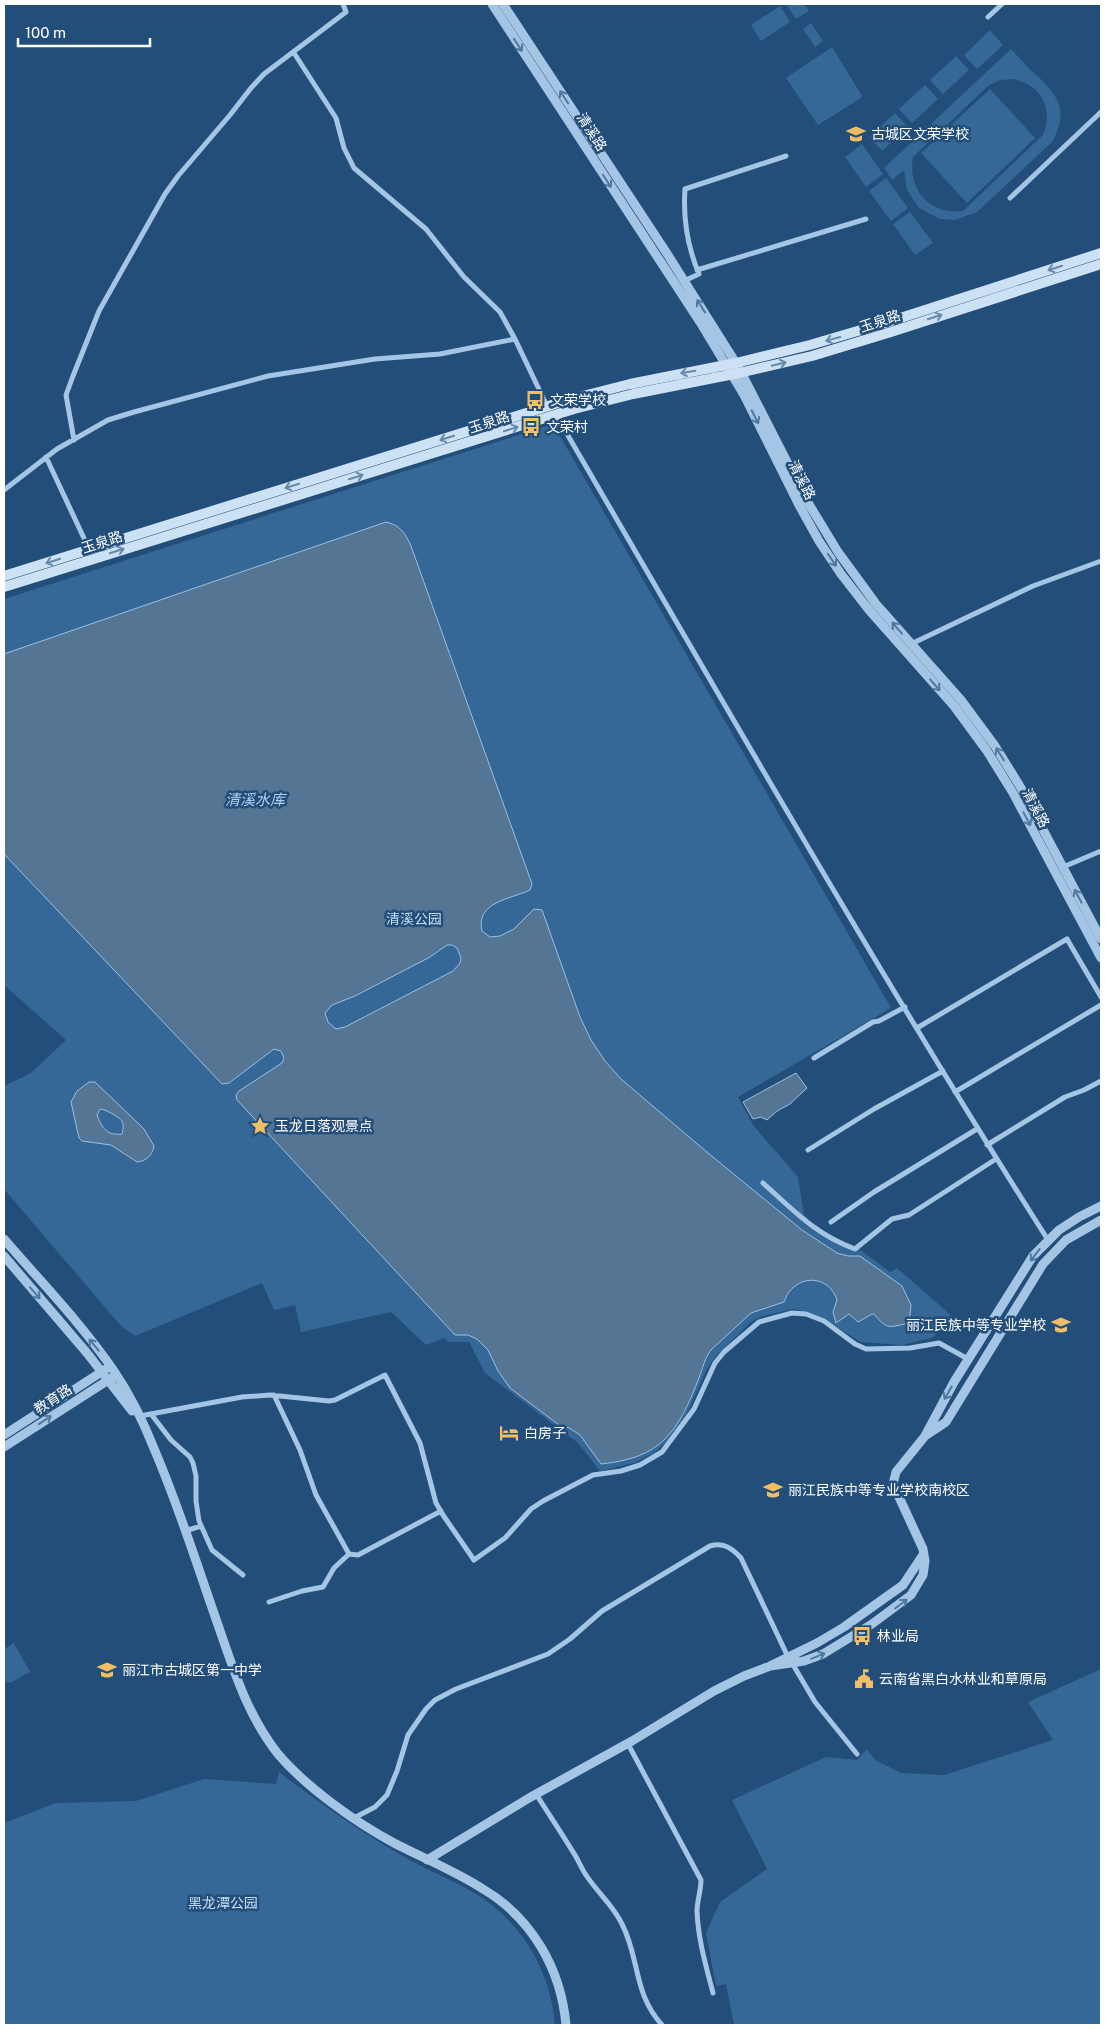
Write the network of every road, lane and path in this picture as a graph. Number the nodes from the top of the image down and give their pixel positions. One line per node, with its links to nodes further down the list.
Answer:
1 (343, 4): 6 (street)
2 (492, 4): 16 (street, 清溪路, one-way to 16)
3 (503, 4): 14 (street, 清溪路, one-way to 3)
4 (1002, 4): 5 (street)
5 (988, 17)
6 (294, 53): 15 (street); 20 (street)
7 (1101, 112): 9 (street)
8 (786, 156): 13 (street)
9 (1010, 198)
10 (866, 219): 13 (street)
11 (1101, 253): 16 (main road, 玉泉路, one-way to 16)
12 (1101, 264): 17 (main road, 玉泉路, one-way to 12)
13 (697, 270): 14 (street)
14 (684, 281): 16 (street, 清溪路, one-way to 14)
15 (515, 339): 18 (street); 20 (street)
16 (731, 364): 17 (street, 清溪路); 18 (main road, 玉泉路, one-way to 18)
17 (737, 373): 19 (main road, 玉泉路); 27 (street, 清溪路, one-way to 17); 31 (street, 清溪路, one-way to 31)
18 (547, 406): 23 (main road, 玉泉路, one-way to 23)
19 (556, 415): 26 (main road, 玉泉路, one-way to 19); 34 (street)
20 (74, 440): 21 (street)
21 (46, 457): 22 (street); 23 (street)
22 (4, 490)
23 (89, 549): 25 (main road, 玉泉路, one-way to 25)
24 (1101, 561): 27 (street)
25 (4, 576)
26 (4, 587)
27 (911, 644): 29 (street, 清溪路, one-way to 27)
28 (1101, 851): 29 (street)
29 (1063, 867): 30 (street, 清溪路, one-way to 29)
30 (1101, 939)
31 (1101, 958)
32 (1101, 997): 35 (street)
33 (1101, 1005): 39 (street)
34 (905, 1007): 35 (street); 36 (street)
35 (917, 1028): 37 (street)
36 (814, 1058)
37 (943, 1071): 39 (street); 42 (street)
38 (1101, 1081): 41 (street)
39 (955, 1092): 40 (street)
40 (977, 1129): 41 (street); 47 (street)
41 (988, 1145): 43 (street)
42 (808, 1150)
43 (996, 1159): 44 (street); 49 (street)
44 (763, 1183)
45 (1101, 1206): 49 (street)
46 (1101, 1220): 59 (street)
47 (831, 1222)
48 (4, 1240): 52 (street, one-way to 48)
49 (1048, 1240): 51 (street, one-way to 51)
50 (4, 1256): 52 (street, one-way to 52)
51 (968, 1359): 59 (street, one-way to 59); 61 (street)
52 (107, 1369): 53 (street); 58 (street, 教育路)
53 (113, 1377): 56 (street); 57 (street); 60 (street, 教育路, one-way to 53)
54 (274, 1395): 55 (street); 61 (street); 64 (street)
55 (151, 1414): 56 (street); 62 (street)
56 (140, 1416): 57 (street)
57 (147, 1431): 63 (street)
58 (4, 1435)
59 (925, 1436): 65 (street)
60 (4, 1447)
61 (441, 1511): 64 (street)
62 (201, 1526): 63 (street); 66 (street)
63 (185, 1531): 72 (street)
64 (349, 1554): 67 (street)
65 (924, 1554): 68 (street); 68 (street, one-way to 65)
66 (243, 1575)
67 (268, 1602)
68 (790, 1660): 69 (street); 70 (street); 72 (street)
69 (628, 1744): 71 (street); 74 (street)
70 (857, 1754)
71 (536, 1794): 73 (street); 76 (street)
72 (354, 1818): 73 (street)
73 (426, 1860): 75 (street)
74 (713, 1992)
75 (566, 2025)
76 (662, 2025)

